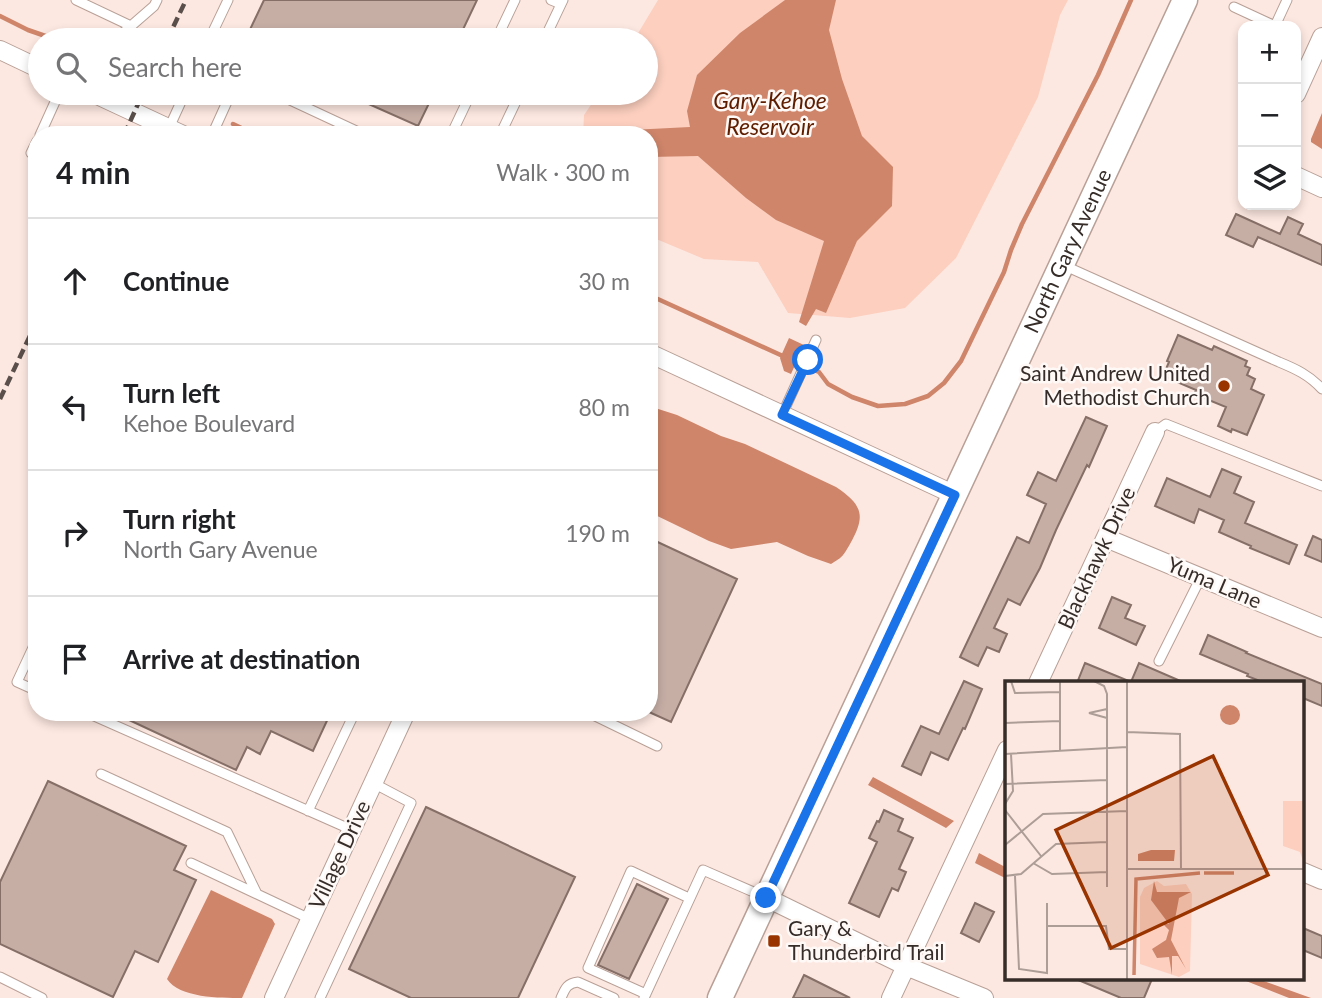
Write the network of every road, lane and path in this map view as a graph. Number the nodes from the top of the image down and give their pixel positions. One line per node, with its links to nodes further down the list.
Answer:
1 (76, 0): 12 (lane)
2 (157, 0): 12 (lane)
3 (228, 0): 14 (lane)
4 (515, 0): 15 (lane)
5 (551, 0): 8 (lane)
6 (1185, 0): 37 (street, North Gary Avenue)
7 (1287, 0): 11 (lane)
8 (562, 2): 16 (lane)
9 (1234, 7): 10 (lane)
10 (1264, 21)
11 (1277, 21)
12 (131, 26): 13 (lane)
13 (129, 28)
14 (215, 28)
15 (502, 28)
16 (550, 28)
17 (1322, 37): 20 (street)
18 (0, 50): 19 (street)
19 (28, 63)
20 (1301, 84)
21 (54, 105): 28 (lane)
22 (118, 105): 29 (street)
23 (182, 105): 30 (lane)
24 (226, 105): 31 (lane)
25 (301, 105): 32 (lane)
26 (465, 105): 33 (lane)
27 (514, 105): 34 (lane)
28 (44, 126)
29 (162, 126)
30 (177, 126)
31 (216, 126)
32 (346, 126)
33 (455, 126)
34 (504, 126)
35 (1301, 178): 36 (street)
36 (1322, 188)
37 (1062, 264): 40 (lane); 44 (street, North Gary Avenue)
38 (816, 340): 41 (lane)
39 (658, 357): 41 (street)
40 (1322, 389)
41 (782, 415): 44 (street)
42 (1155, 432): 43 (lane); 45 (street, Blackhawk Drive)
43 (1322, 486)
44 (955, 495): 67 (street, North Gary Avenue)
45 (1106, 538): 46 (street, Yuma Lane); 50 (street, Blackhawk Drive)
46 (1201, 578): 47 (street, Yuma Lane); 49 (lane)
47 (1322, 628)
48 (28, 658): 51 (lane)
49 (1159, 661)
50 (1039, 681)
51 (28, 687)
52 (105, 721): 60 (lane)
53 (351, 721): 60 (lane)
54 (402, 721): 59 (street, Village Drive)
55 (606, 721): 56 (lane)
56 (657, 746)
57 (1005, 754): 69 (street)
58 (101, 774): 65 (lane)
59 (373, 783): 61 (street, Village Drive); 74 (lane)
60 (309, 811): 61 (lane)
61 (352, 830): 68 (street, Village Drive)
62 (191, 863): 65 (lane)
63 (1304, 872): 64 (street)
64 (1322, 880)
65 (257, 894): 68 (lane)
66 (689, 898): 67 (lane); 71 (lane); 71 (lane)
67 (766, 898): 69 (street); 77 (street, North Gary Avenue)
68 (310, 919): 73 (street, Village Drive)
69 (906, 966): 78 (street); 79 (street)
70 (0, 977): 72 (lane)
71 (645, 996)
72 (42, 998)
73 (274, 998)
74 (320, 998)
75 (561, 998): 76 (lane)
76 (614, 998)
77 (720, 998)
78 (891, 998)
79 (984, 998)

